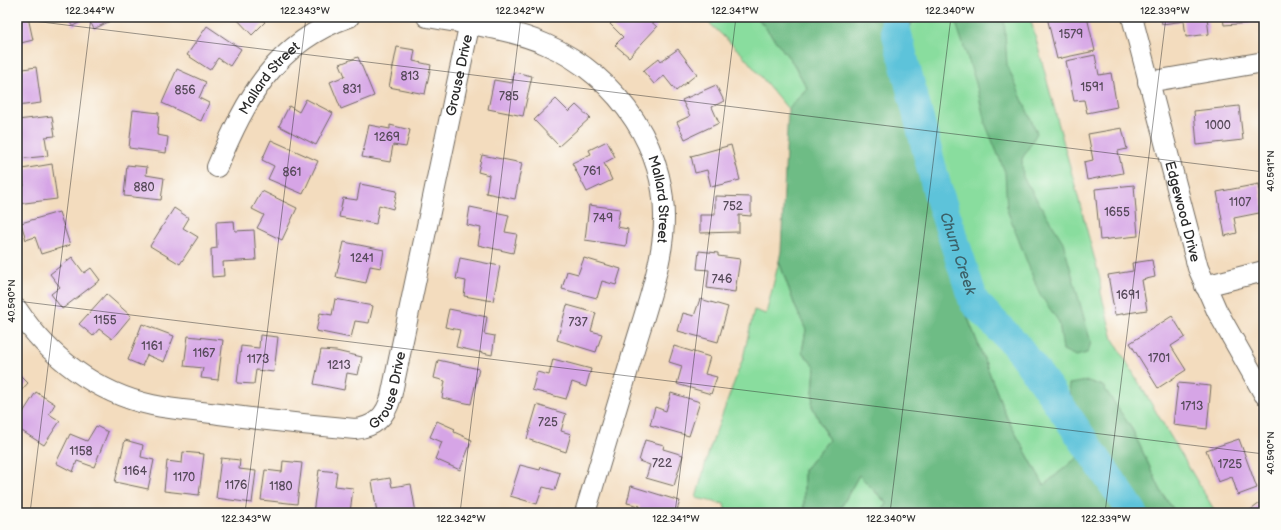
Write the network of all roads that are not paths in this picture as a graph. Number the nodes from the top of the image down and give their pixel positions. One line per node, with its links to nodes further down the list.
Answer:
1 (349, 17): 7 (street, Mallard Street)
2 (427, 17): 4 (street, Mallard Street)
3 (1132, 17): 6 (street, Edgewood Drive)
4 (470, 21): 10 (street, Grouse Drive); 12 (street, Mallard Street)
5 (1264, 62): 6 (street)
6 (1148, 82): 9 (street, Edgewood Drive)
7 (217, 167)
8 (1264, 271): 9 (street)
9 (1205, 286): 11 (street, Edgewood Drive)
10 (17, 309)
11 (1264, 394)
12 (584, 513)

